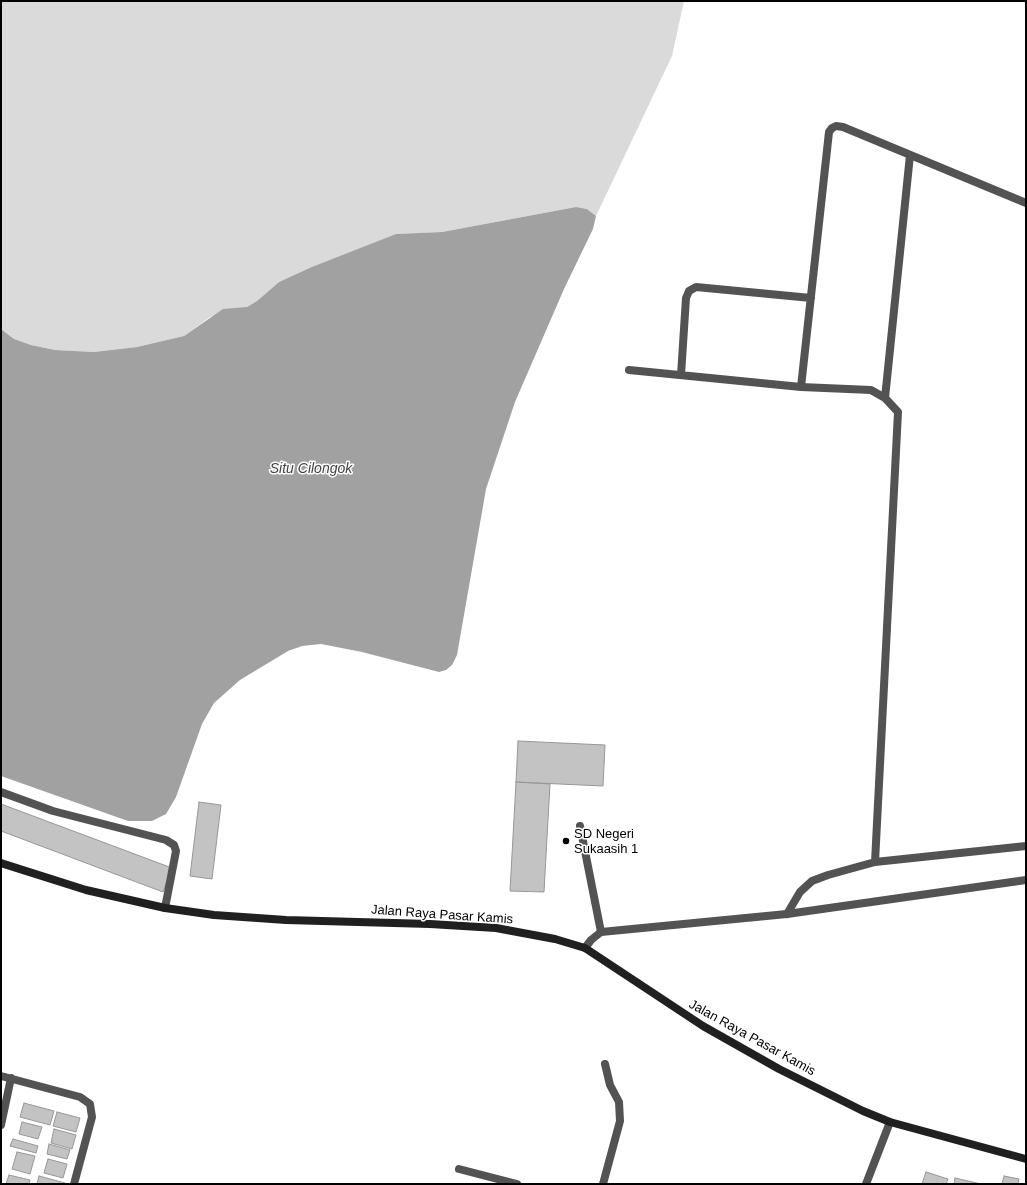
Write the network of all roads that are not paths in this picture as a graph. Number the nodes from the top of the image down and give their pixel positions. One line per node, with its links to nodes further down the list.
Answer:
1 (910, 155): 2 (street); 3 (street); 7 (street)
2 (1026, 203)
3 (811, 298): 5 (street); 6 (street)
4 (629, 370): 5 (street)
5 (681, 375): 6 (street)
6 (801, 387): 7 (street)
7 (885, 398): 11 (street)
8 (1, 792): 14 (street)
9 (580, 826): 16 (street)
10 (1026, 846): 11 (street)
11 (874, 862): 15 (street)
12 (1, 863): 14 (main road, Jalan Raya Pasar Kamis)
13 (1026, 880): 15 (street)
14 (165, 908): 17 (main road, Jalan Raya Pasar Kamis)
15 (787, 914): 16 (street)
16 (601, 932): 17 (street)
17 (584, 948): 21 (main road, Jalan Raya Pasar Kamis)
18 (605, 1064): 27 (street)
19 (1, 1076): 20 (street)
20 (11, 1078): 22 (street); 25 (street)
21 (890, 1122): 23 (main road, Jalan Raya Pasar Kamis); 28 (street)
22 (1, 1126)
23 (1026, 1159)
24 (459, 1169): 26 (street)
25 (74, 1184)
26 (517, 1184)
27 (603, 1184)
28 (866, 1184)

